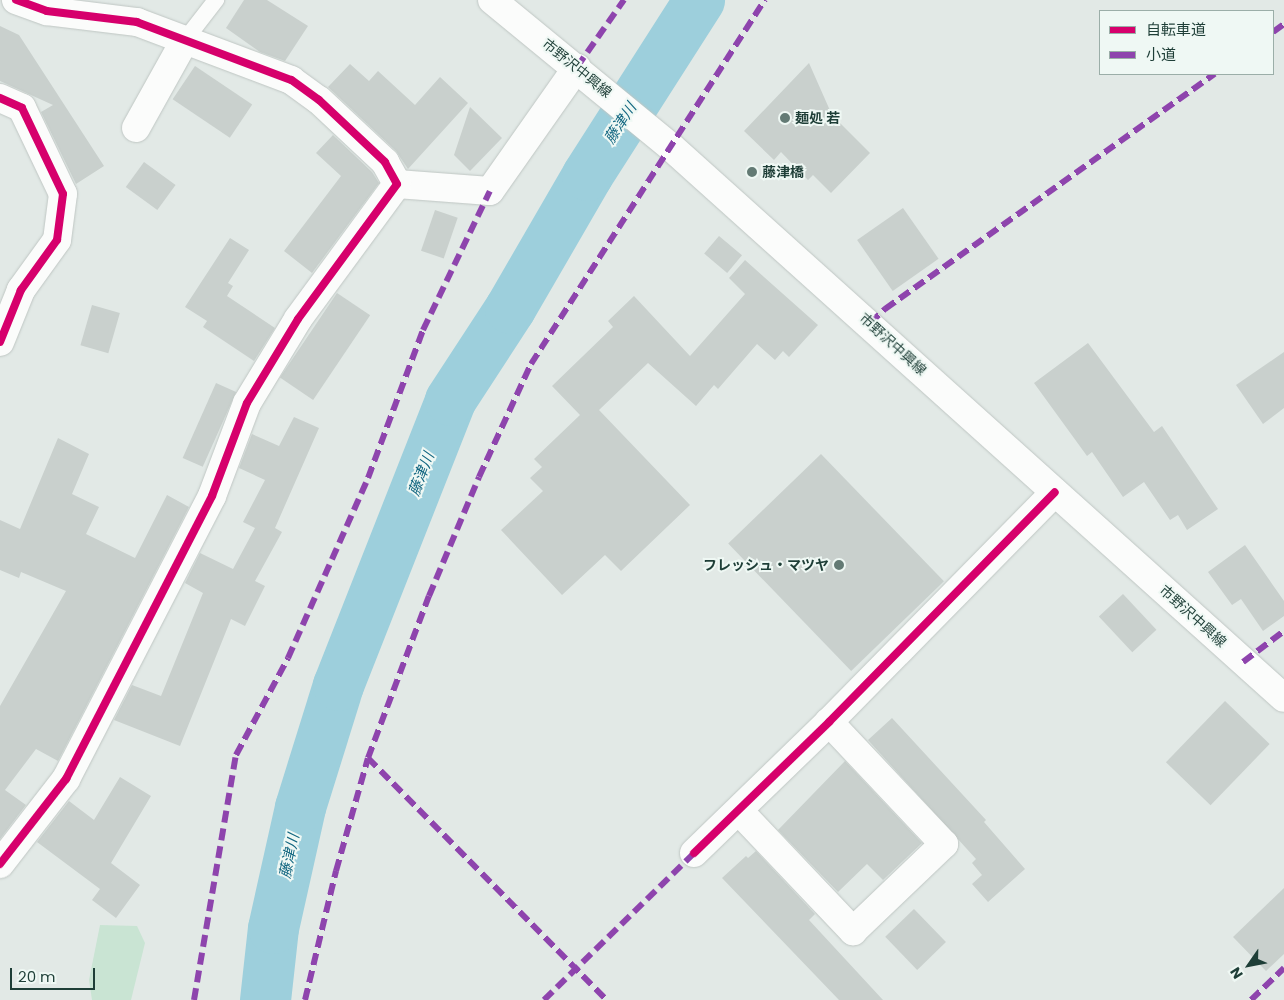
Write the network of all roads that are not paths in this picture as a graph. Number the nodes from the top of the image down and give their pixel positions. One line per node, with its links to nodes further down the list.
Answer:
1 (16, 0): 4 (street)
2 (216, 0): 4 (lane)
3 (492, 0): 5 (street, 市野沢中興線)
4 (185, 40): 7 (street); 8 (street)
5 (583, 72): 8 (street); 10 (street, 市野沢中興線)
6 (0, 98): 9 (street)
7 (136, 128)
8 (397, 184): 15 (street)
9 (0, 342)
10 (1055, 492): 11 (street, 市野沢中興線); 12 (street)
11 (1284, 698)
12 (829, 722): 13 (street); 13 (street)
13 (739, 811): 14 (street)
14 (694, 853)
15 (0, 864)

